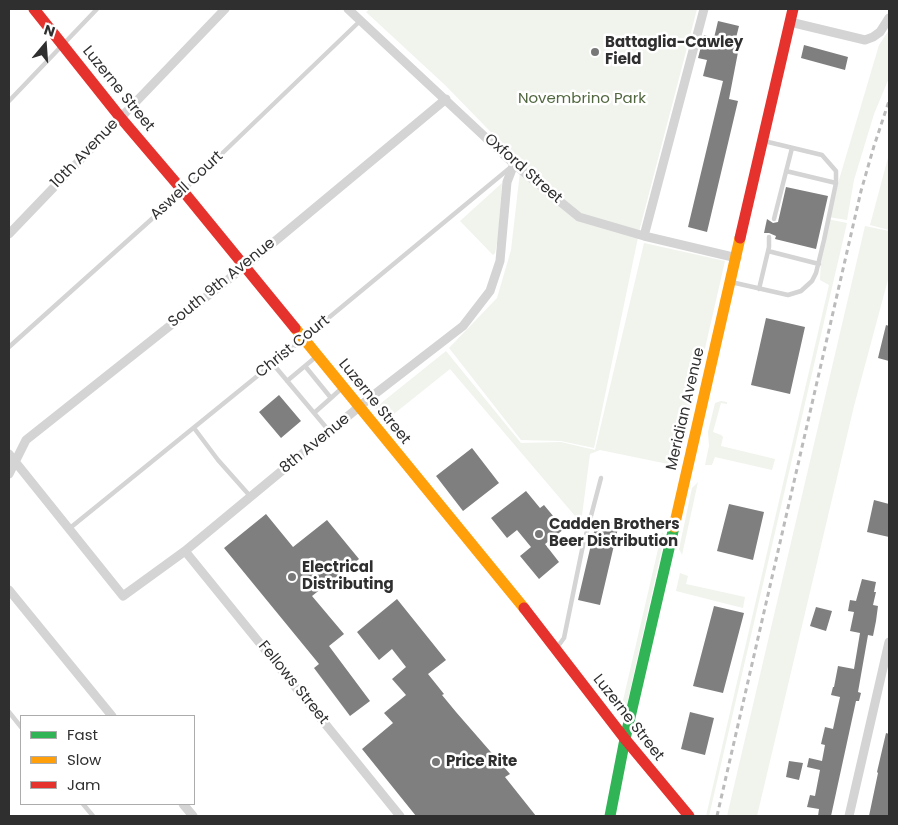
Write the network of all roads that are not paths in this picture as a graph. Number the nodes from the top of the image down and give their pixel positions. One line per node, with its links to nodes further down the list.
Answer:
1 (34, 9): 10 (street, Luzerne Street)
2 (97, 9): 10 (lane)
3 (224, 9): 13 (street, 10th Avenue)
4 (348, 9): 8 (street, Oxford Street)
5 (704, 9): 22 (street)
6 (793, 9): 9 (street, Meridian Avenue)
7 (889, 18): 9 (street)
8 (361, 20): 11 (street, Oxford Street); 19 (lane, Aswell Court)
9 (790, 22): 14 (street, Meridian Avenue)
10 (63, 44): 12 (lane); 13 (street, Luzerne Street)
11 (446, 99): 16 (street, Oxford Street); 27 (street, South 9th Avenue)
12 (9, 101)
13 (120, 117): 19 (street, Luzerne Street); 21 (street, 10th Avenue)
14 (763, 141): 15 (lane); 25 (street, Meridian Avenue)
15 (792, 148): 17 (lane); 18 (lane)
16 (514, 164): 22 (street, Oxford Street); 30 (lane, Christ Court); 38 (street, 8th Avenue)
17 (786, 171): 18 (lane); 20 (lane)
18 (836, 183): 26 (lane)
19 (183, 191): 27 (street, Luzerne Street); 31 (lane, Aswell Court)
20 (774, 219)
21 (9, 234)
22 (644, 236): 25 (street, Oxford Street)
23 (769, 237): 24 (lane)
24 (768, 251): 26 (lane); 29 (lane)
25 (737, 258): 28 (street, Meridian Avenue)
26 (819, 264): 29 (lane)
27 (244, 267): 30 (street, Luzerne Street); 42 (street, South 9th Avenue)
28 (731, 282): 29 (lane); 54 (street, Meridian Avenue)
29 (759, 288)
30 (304, 339): 32 (street, Luzerne Street); 33 (lane, Christ Court)
31 (9, 346)
32 (317, 356): 34 (lane); 36 (street, Luzerne Street)
33 (273, 364): 35 (lane); 40 (lane, Christ Court)
34 (305, 366): 35 (lane); 37 (lane)
35 (287, 380): 39 (lane)
36 (343, 388): 37 (lane); 38 (street, Luzerne Street)
37 (331, 398): 39 (lane)
38 (359, 408): 41 (street, 8th Avenue); 50 (street, Luzerne Street)
39 (314, 413): 41 (lane)
40 (194, 428): 45 (lane); 46 (lane, Christ Court)
41 (330, 432): 45 (street, 8th Avenue)
42 (11, 457): 43 (street, South 9th Avenue); 46 (street)
43 (9, 474)
44 (601, 478): 50 (lane)
45 (251, 497): 47 (street, 8th Avenue)
46 (70, 528): 47 (street, 8th Avenue)
47 (185, 551): 59 (street, Fellows Street)
48 (9, 590): 52 (street)
49 (889, 643): 62 (street)
50 (556, 650): 54 (street, Luzerne Street)
51 (9, 712): 53 (lane)
52 (111, 715)
53 (20, 726)
54 (625, 739): 60 (street, Meridian Avenue); 61 (street, Luzerne Street)
55 (84, 805): 57 (lane)
56 (184, 805): 58 (street)
57 (93, 816)
58 (193, 816)
59 (400, 816)
60 (610, 816)
61 (688, 816)
62 (849, 816)

